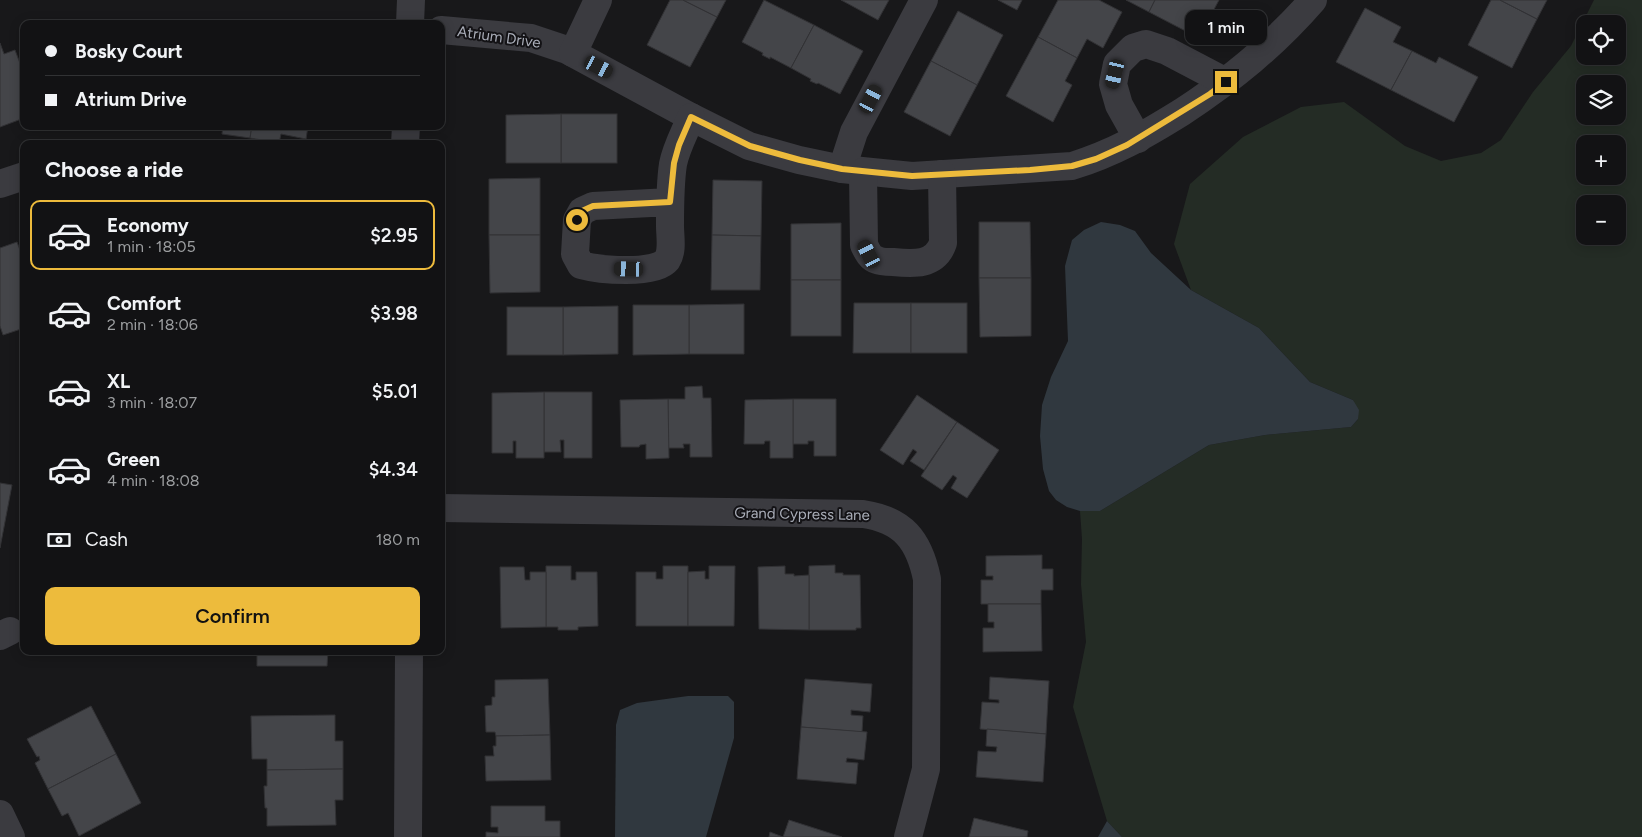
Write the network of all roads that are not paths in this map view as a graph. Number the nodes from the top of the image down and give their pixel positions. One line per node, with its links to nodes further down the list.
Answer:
1 (411, 0): 5 (street)
2 (598, 0): 7 (street)
3 (924, 0): 11 (street)
4 (1313, 0): 8 (street, Atrium Drive)
5 (410, 20)
6 (445, 30): 7 (street, Atrium Drive)
7 (573, 53): 9 (street, Atrium Drive)
8 (1226, 82): 10 (street, Atrium Drive); 10 (street)
9 (691, 117): 11 (street, Atrium Drive); 15 (street)
10 (1138, 139): 12 (street, Atrium Drive)
11 (852, 170): 12 (street, Atrium Drive); 12 (street)
12 (942, 174)
13 (20, 177): 14 (street)
14 (0, 184)
15 (670, 202)
16 (445, 508): 21 (street, Grand Cypress Lane)
17 (409, 655): 20 (street)
18 (0, 814): 19 (street)
19 (12, 837)
20 (408, 837)
21 (908, 837)

